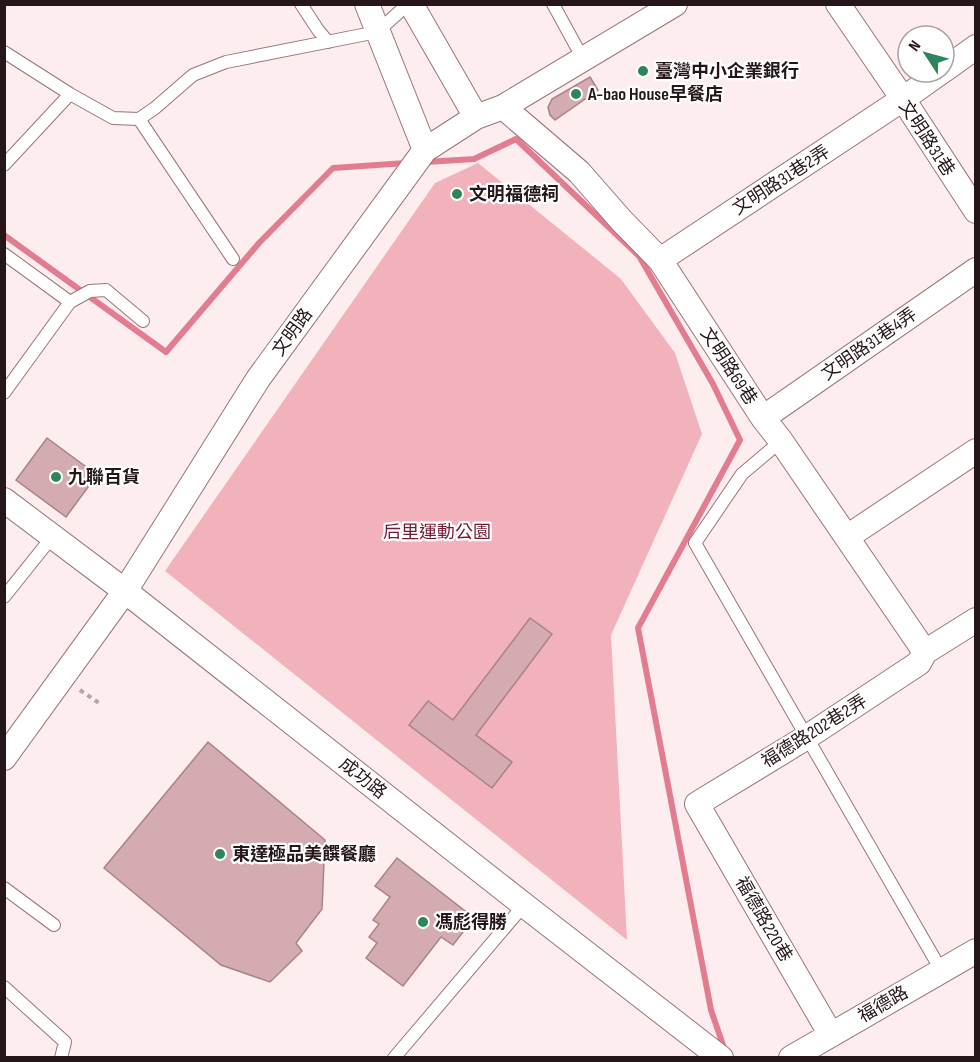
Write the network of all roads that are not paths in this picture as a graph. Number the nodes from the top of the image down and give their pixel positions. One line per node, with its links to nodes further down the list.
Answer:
1 (301, 4): 8 (lane)
2 (367, 4): 7 (street)
3 (409, 4): 7 (lane); 17 (street)
4 (553, 4): 11 (lane)
5 (675, 4): 11 (street, 文明路)
6 (838, 4): 15 (street, 文明路31巷)
7 (377, 32): 8 (lane); 19 (street)
8 (328, 42): 18 (lane)
9 (975, 47): 12 (street, 文明路31巷2弄)
10 (4, 52): 14 (lane)
11 (583, 59): 16 (street, 文明路)
12 (956, 61)
13 (924, 84): 15 (street, 文明路31巷2弄)
14 (70, 94): 18 (lane); 20 (lane)
15 (903, 99): 21 (street, 文明路31巷); 24 (street, 文明路31巷2弄)
16 (503, 107): 17 (street, 文明路); 24 (street, 文明路69巷)
17 (476, 117): 19 (street, 文明路)
18 (140, 119): 23 (lane)
19 (425, 150): 35 (street, 文明路)
20 (4, 165)
21 (975, 211)
22 (4, 254): 26 (lane)
23 (233, 259)
24 (660, 260): 29 (street, 文明路69巷)
25 (975, 270): 29 (street, 文明路31巷4弄)
26 (70, 302): 27 (lane); 28 (lane)
27 (143, 321)
28 (4, 393)
29 (763, 418): 30 (street, 文明路69巷)
30 (781, 441): 34 (street, 文明路69巷); 39 (lane)
31 (975, 452): 34 (street)
32 (4, 500): 33 (street, 成功路)
33 (52, 537): 35 (street, 成功路); 36 (lane)
34 (847, 537): 38 (street, 文明路69巷)
35 (125, 591): 40 (street, 文明路); 43 (street, 成功路)
36 (4, 597)
37 (975, 620): 38 (street, 福德路202巷2弄)
38 (925, 652): 39 (street, 福德路202巷2弄)
39 (807, 737): 41 (street, 福德路202巷2弄); 46 (lane)
40 (4, 758)
41 (697, 804): 48 (street, 福德路220巷)
42 (4, 888): 44 (lane)
43 (524, 905): 50 (lane); 51 (street, 成功路)
44 (54, 925)
45 (975, 951): 46 (street, 福德路)
46 (941, 970): 48 (street, 福德路)
47 (4, 987): 49 (lane)
48 (831, 1035): 52 (street, 福德路)
49 (62, 1058)
50 (394, 1058)
51 (721, 1058)
52 (791, 1058)

